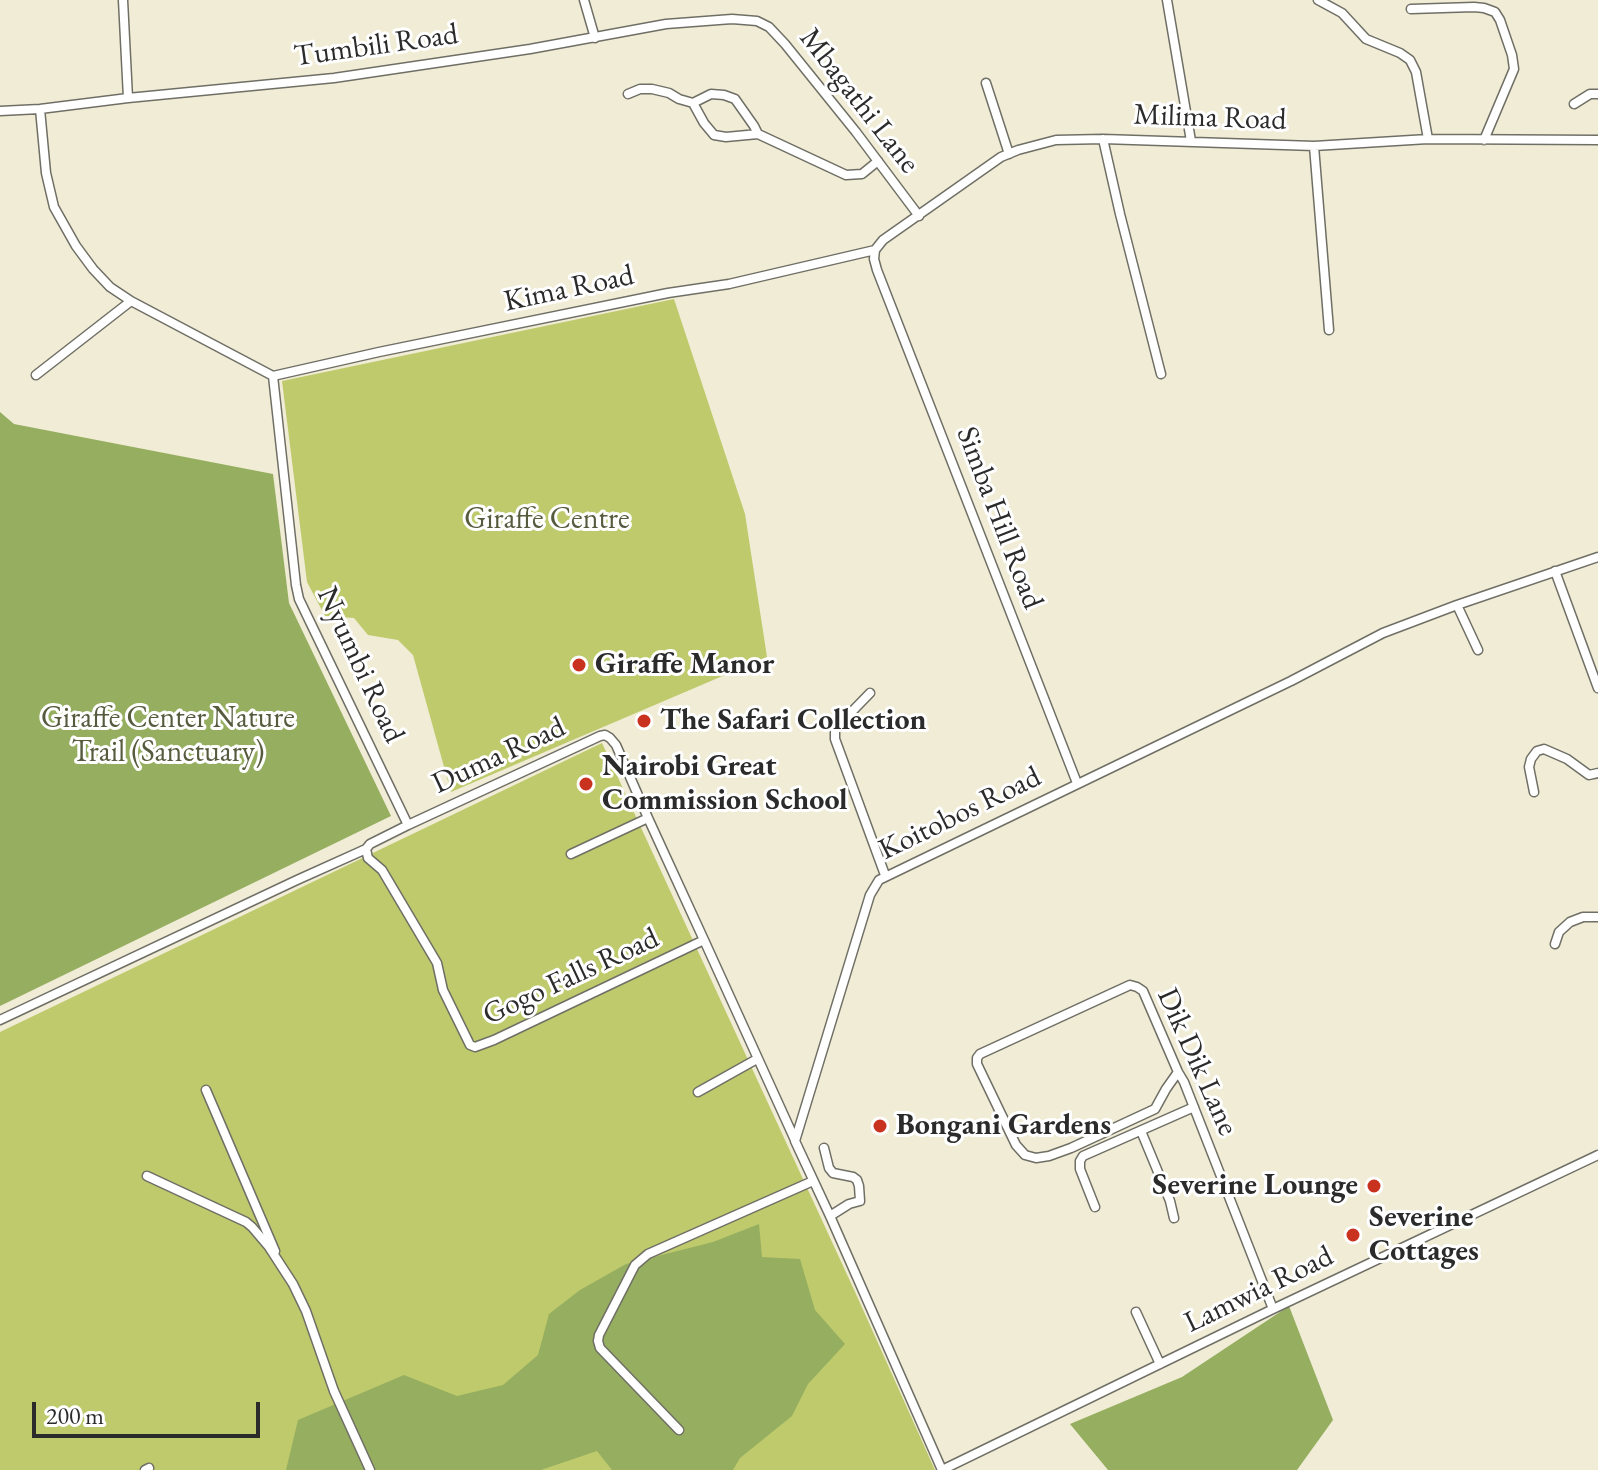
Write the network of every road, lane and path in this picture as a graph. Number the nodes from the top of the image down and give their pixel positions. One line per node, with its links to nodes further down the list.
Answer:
1 (123, 0): 11 (street)
2 (584, 0): 7 (street)
3 (1167, 0): 21 (street)
4 (1318, 0): 18 (street)
5 (1411, 9): 19 (street)
6 (757, 21): 7 (street, Tumbili Road); 24 (street, Mbagathi Lane)
7 (595, 38): 11 (street, Tumbili Road)
8 (986, 83): 23 (street)
9 (628, 94): 12 (street)
10 (1598, 94): 13 (street)
11 (128, 98): 14 (street, Tumbili Road)
12 (693, 103): 16 (street); 16 (street)
13 (1574, 104)
14 (40, 109): 15 (street, Tumbili Road); 27 (street)
15 (0, 111)
16 (758, 134): 24 (street)
17 (1103, 139): 21 (street, Milima Road); 23 (street, Milima Road); 29 (street)
18 (1428, 139): 19 (street, Milima Road); 22 (street, Milima Road)
19 (1484, 140): 20 (street, Milima Road)
20 (1598, 140)
21 (1191, 141): 22 (street, Milima Road)
22 (1314, 146): 28 (street)
23 (1009, 154): 25 (street, Milima Road)
24 (878, 161): 25 (street, Mbagathi Lane)
25 (919, 216): 26 (street, Milima Road)
26 (875, 250): 31 (street, Kima Road); 40 (street, Simba Hill Road)
27 (131, 301): 30 (street); 31 (street)
28 (1329, 330)
29 (1161, 374)
30 (36, 375)
31 (273, 376): 43 (street, Nyumbi Road)
32 (1598, 557): 33 (street, Koitobos Road)
33 (1555, 571): 34 (street, Koitobos Road); 36 (street)
34 (1457, 605): 35 (street); 40 (street, Koitobos Road)
35 (1478, 650)
36 (1598, 688)
37 (870, 693): 46 (street)
38 (610, 738): 42 (street, Gogo Falls Road); 43 (street, Duma Road)
39 (1598, 773): 41 (street)
40 (1077, 783): 46 (street, Koitobos Road)
41 (1534, 792)
42 (648, 818): 45 (street); 48 (street, Gogo Falls Road)
43 (408, 825): 44 (street, Duma Road)
44 (366, 849): 48 (street, Gogo Falls Road); 50 (street, Duma Road)
45 (571, 854)
46 (885, 875): 57 (street, Koitobos Road)
47 (1598, 917): 49 (street)
48 (704, 940): 51 (street, Gogo Falls Road)
49 (1555, 944)
50 (0, 1020)
51 (757, 1059): 54 (street); 57 (street, Gogo Falls Road)
52 (1178, 1072): 52 (street, Dik Dik Lane); 55 (street, Dik Dik Lane)
53 (206, 1090): 66 (street)
54 (698, 1092)
55 (1194, 1107): 56 (street); 67 (street, Dik Dik Lane)
56 (1141, 1131): 63 (street); 65 (street)
57 (795, 1141): 62 (street)
58 (824, 1148): 64 (street)
59 (1595, 1156): 60 (street); 67 (street, Lamwia Road)
60 (1598, 1169)
61 (147, 1176): 66 (street)
62 (813, 1181): 64 (street); 70 (street)
63 (1095, 1207)
64 (830, 1216): 72 (street)
65 (1174, 1218)
66 (283, 1268): 71 (street)
67 (1273, 1309): 69 (street, Lamwia Road)
68 (1136, 1312): 69 (street)
69 (1160, 1364): 72 (street, Lamwia Road)
70 (679, 1430)
71 (370, 1470)
72 (942, 1470)

